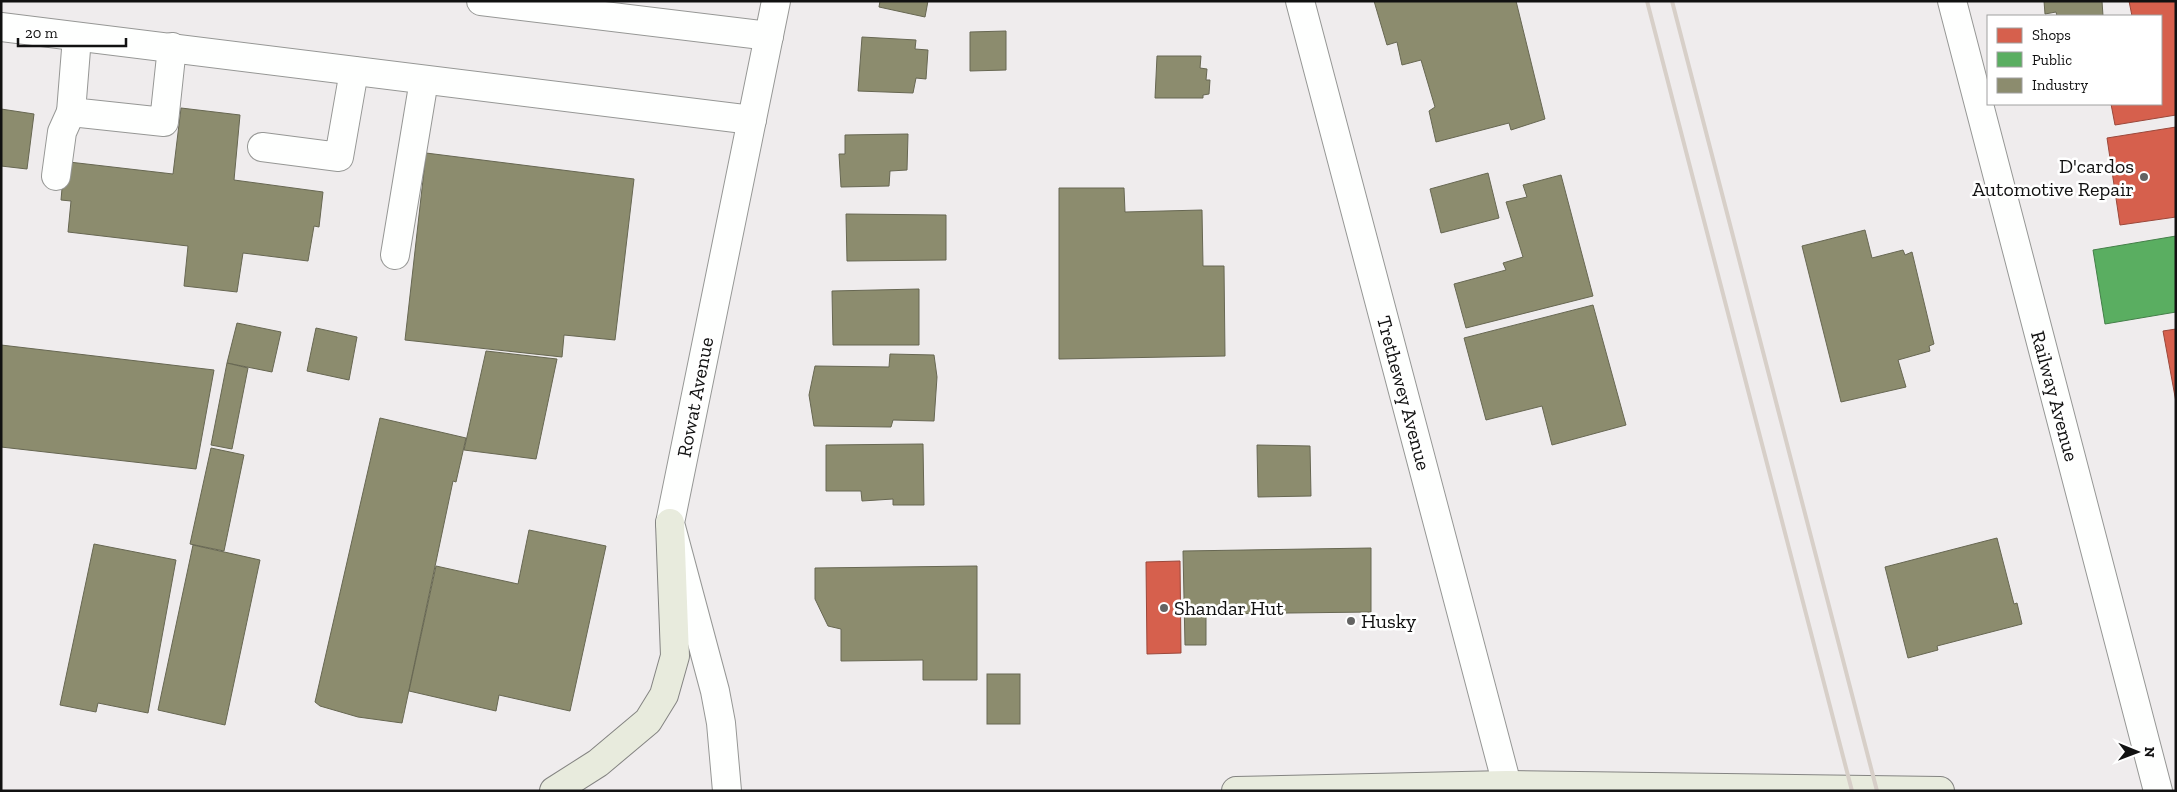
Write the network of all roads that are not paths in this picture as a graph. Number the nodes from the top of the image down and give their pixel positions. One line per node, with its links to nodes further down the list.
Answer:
1 (482, 1): 6 (street)
2 (776, 1): 6 (street, Rowat Avenue)
3 (1300, 1): 17 (street, Trethewey Avenue)
4 (1952, 1): 24 (street, Railway Avenue)
5 (1, 27): 7 (street)
6 (769, 36): 12 (street, Rowat Avenue)
7 (77, 37): 8 (street); 11 (street)
8 (172, 47): 9 (street); 11 (street)
9 (354, 71): 10 (street); 13 (street)
10 (424, 80): 12 (street); 15 (street)
11 (71, 112): 14 (street)
12 (752, 120): 16 (street, Rowat Avenue)
13 (262, 147)
14 (56, 176)
15 (395, 255)
16 (670, 523): 20 (main road); 21 (street, Rowat Avenue)
17 (1507, 785): 19 (main road); 23 (main road)
18 (1309, 790): 19 (main road); 22 (main road)
19 (1354, 790)
20 (554, 791)
21 (727, 791)
22 (1236, 791)
23 (1940, 791)
24 (2158, 791)

